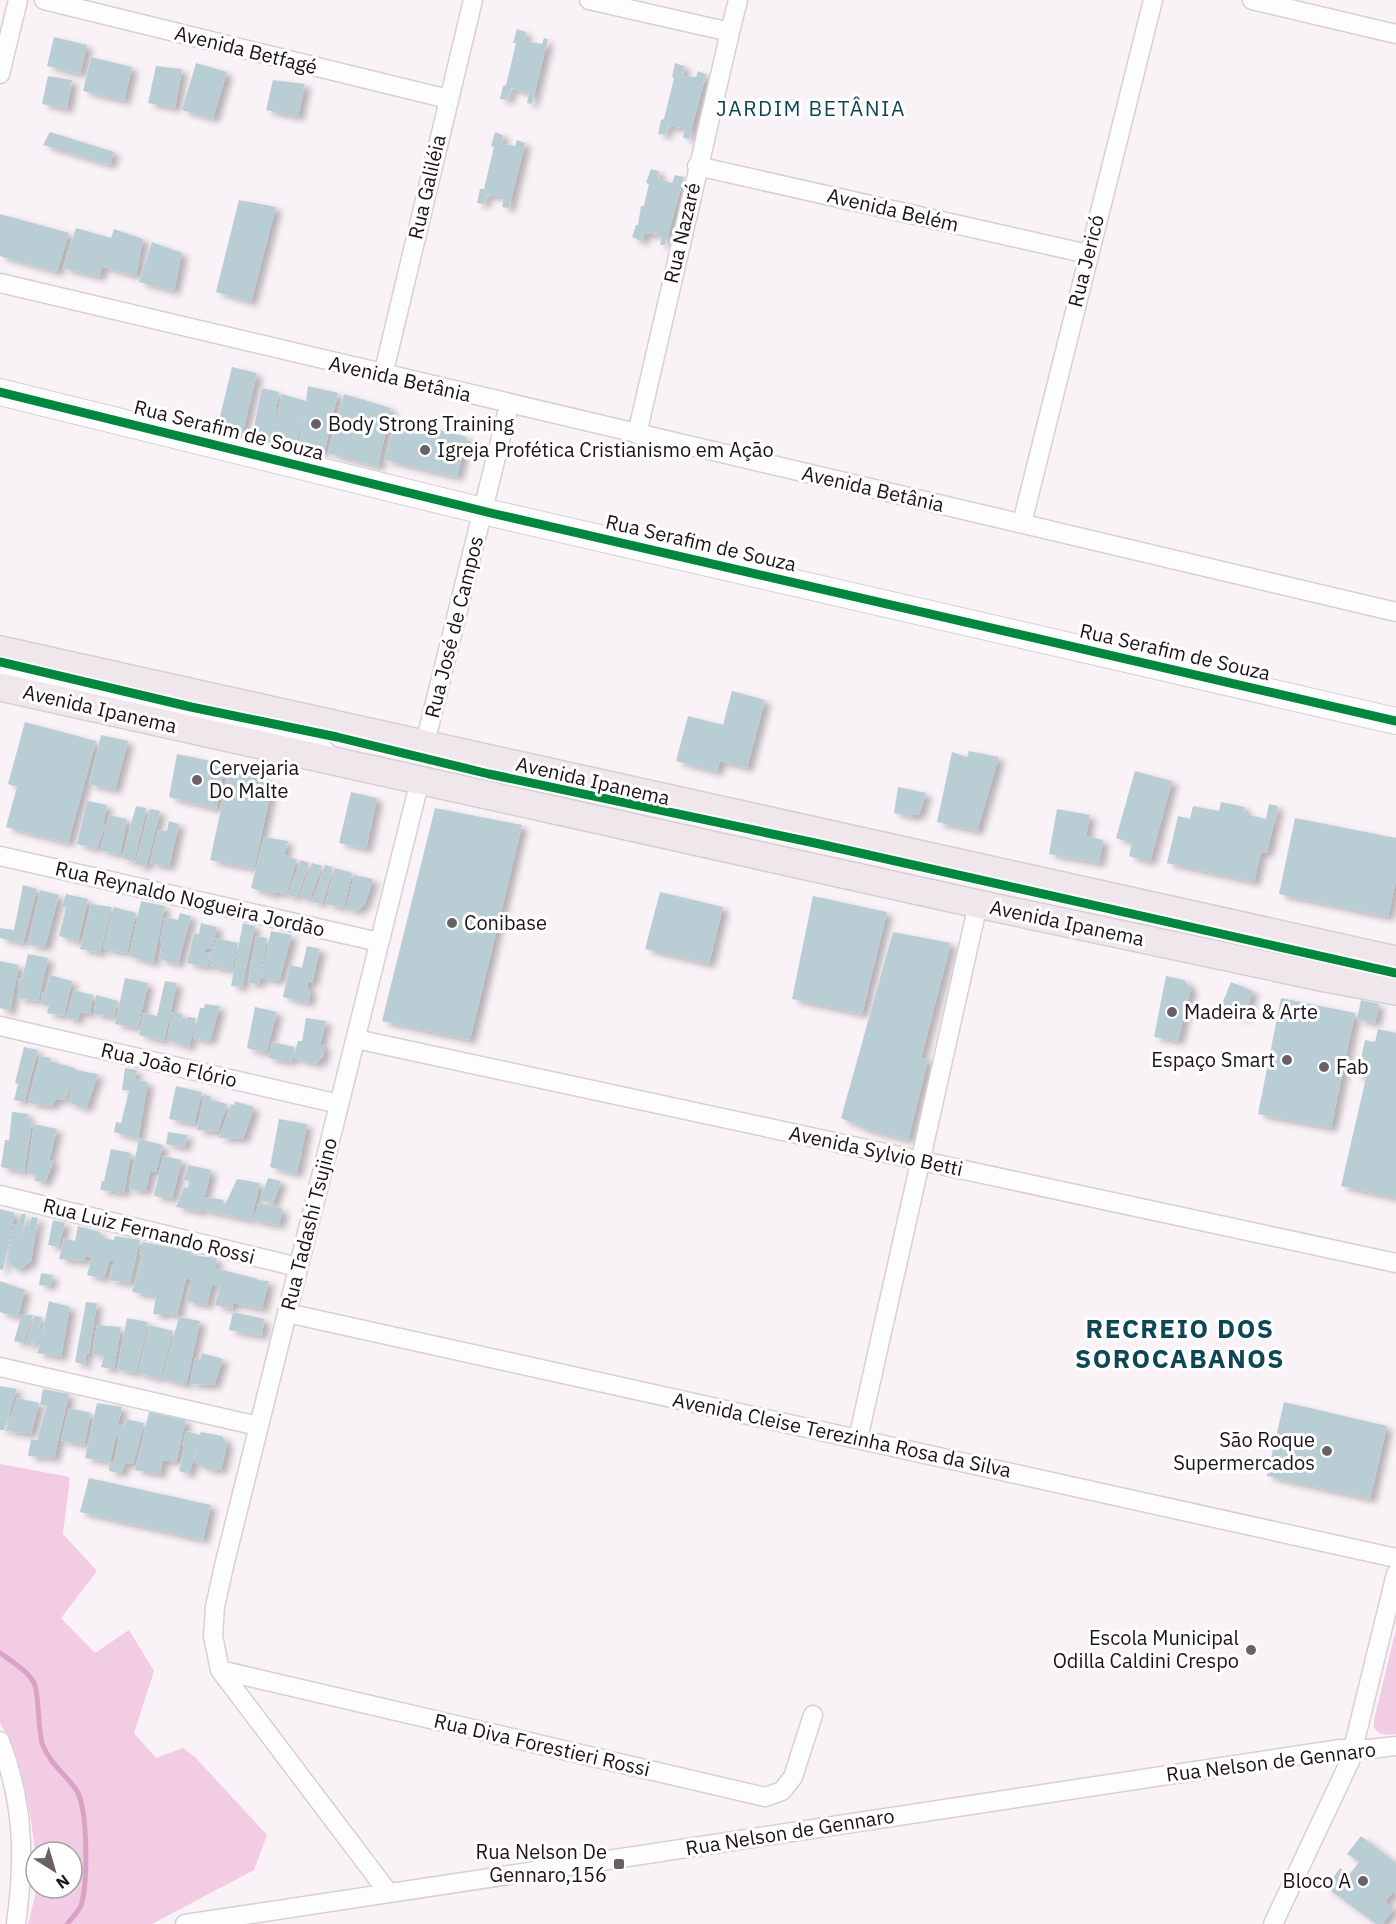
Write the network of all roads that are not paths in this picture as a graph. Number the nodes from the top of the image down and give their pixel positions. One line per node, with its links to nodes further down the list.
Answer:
1 (18, 0): 8 (street)
2 (44, 0): 12 (street, Avenida Betfagé)
3 (473, 0): 12 (street, Rua Galiléia)
4 (589, 0): 9 (street)
5 (738, 0): 9 (street, Rua Nazaré)
6 (1153, 0): 14 (street, Rua Jericó)
7 (1252, 0): 10 (street)
8 (7, 17): 11 (street)
9 (730, 32): 13 (street, Rua Nazaré)
10 (1396, 34)
11 (0, 74)
12 (448, 99): 16 (street, Rua Galiléia)
13 (698, 166): 14 (street, Avenida Belém); 19 (street, Rua Nazaré)
14 (1088, 254): 21 (street, Rua Jericó)
15 (0, 283): 16 (street, Avenida Betânia)
16 (383, 375): 18 (street, Avenida Betânia)
17 (0, 392): 20 (street, Rua Serafim de Souza)
18 (509, 405): 19 (street, Avenida Betânia); 20 (street, Rua José de Campos)
19 (637, 434): 21 (street, Avenida Betânia)
20 (483, 511): 27 (street, Rua Serafim de Souza); 29 (street, Rua José de Campos)
21 (1022, 523): 22 (street, Avenida Betânia)
22 (1396, 612)
23 (0, 650): 28 (main road, Avenida Ipanema)
24 (0, 656): 28 (lane)
25 (0, 670): 30 (lane)
26 (0, 687): 30 (main road, Avenida Ipanema)
27 (1396, 721)
28 (346, 726): 29 (main road, Avenida Ipanema)
29 (425, 743): 35 (main road, Avenida Ipanema)
30 (345, 763): 31 (main road, Avenida Ipanema)
31 (420, 780): 33 (main road, Avenida Ipanema); 34 (street, Rua Tadashi Tsujino)
32 (0, 856): 34 (street, Rua Reynaldo Nogueira Jordão)
33 (978, 904): 36 (main road, Avenida Ipanema); 40 (street)
34 (379, 942): 38 (street, Rua Tadashi Tsujino)
35 (1396, 960)
36 (1396, 991)
37 (0, 1026): 39 (street, Rua João Flório)
38 (356, 1039): 39 (street, Rua Tadashi Tsujino); 40 (street, Avenida Sylvio Betti)
39 (339, 1104): 43 (street, Rua Tadashi Tsujino)
40 (921, 1161): 42 (street, Avenida Sylvio Betti); 47 (street)
41 (0, 1195): 43 (street, Rua Luiz Fernando Rossi)
42 (1396, 1263)
43 (298, 1267): 44 (street, Rua Tadashi Tsujino)
44 (287, 1313): 46 (street, Rua Tadashi Tsujino); 47 (street, Avenida Cleise Terezinha Rosa da Silva)
45 (0, 1367): 46 (street)
46 (258, 1426): 50 (street, Rua Tadashi Tsujino)
47 (858, 1439): 48 (street, Avenida Cleise Terezinha Rosa da Silva)
48 (1396, 1558)
49 (1396, 1574): 54 (street)
50 (220, 1670): 51 (street, Rua Diva Forestieri Rossi); 55 (street)
51 (813, 1715)
52 (0, 1741): 56 (street)
53 (1396, 1746): 54 (street, Rua Nelson de Gennaro)
54 (1353, 1749): 55 (street, Rua Nelson de Gennaro); 58 (street)
55 (388, 1892): 57 (street, Rua Nelson de Gennaro)
56 (16, 1924)
57 (185, 1924)
58 (1273, 1924)

